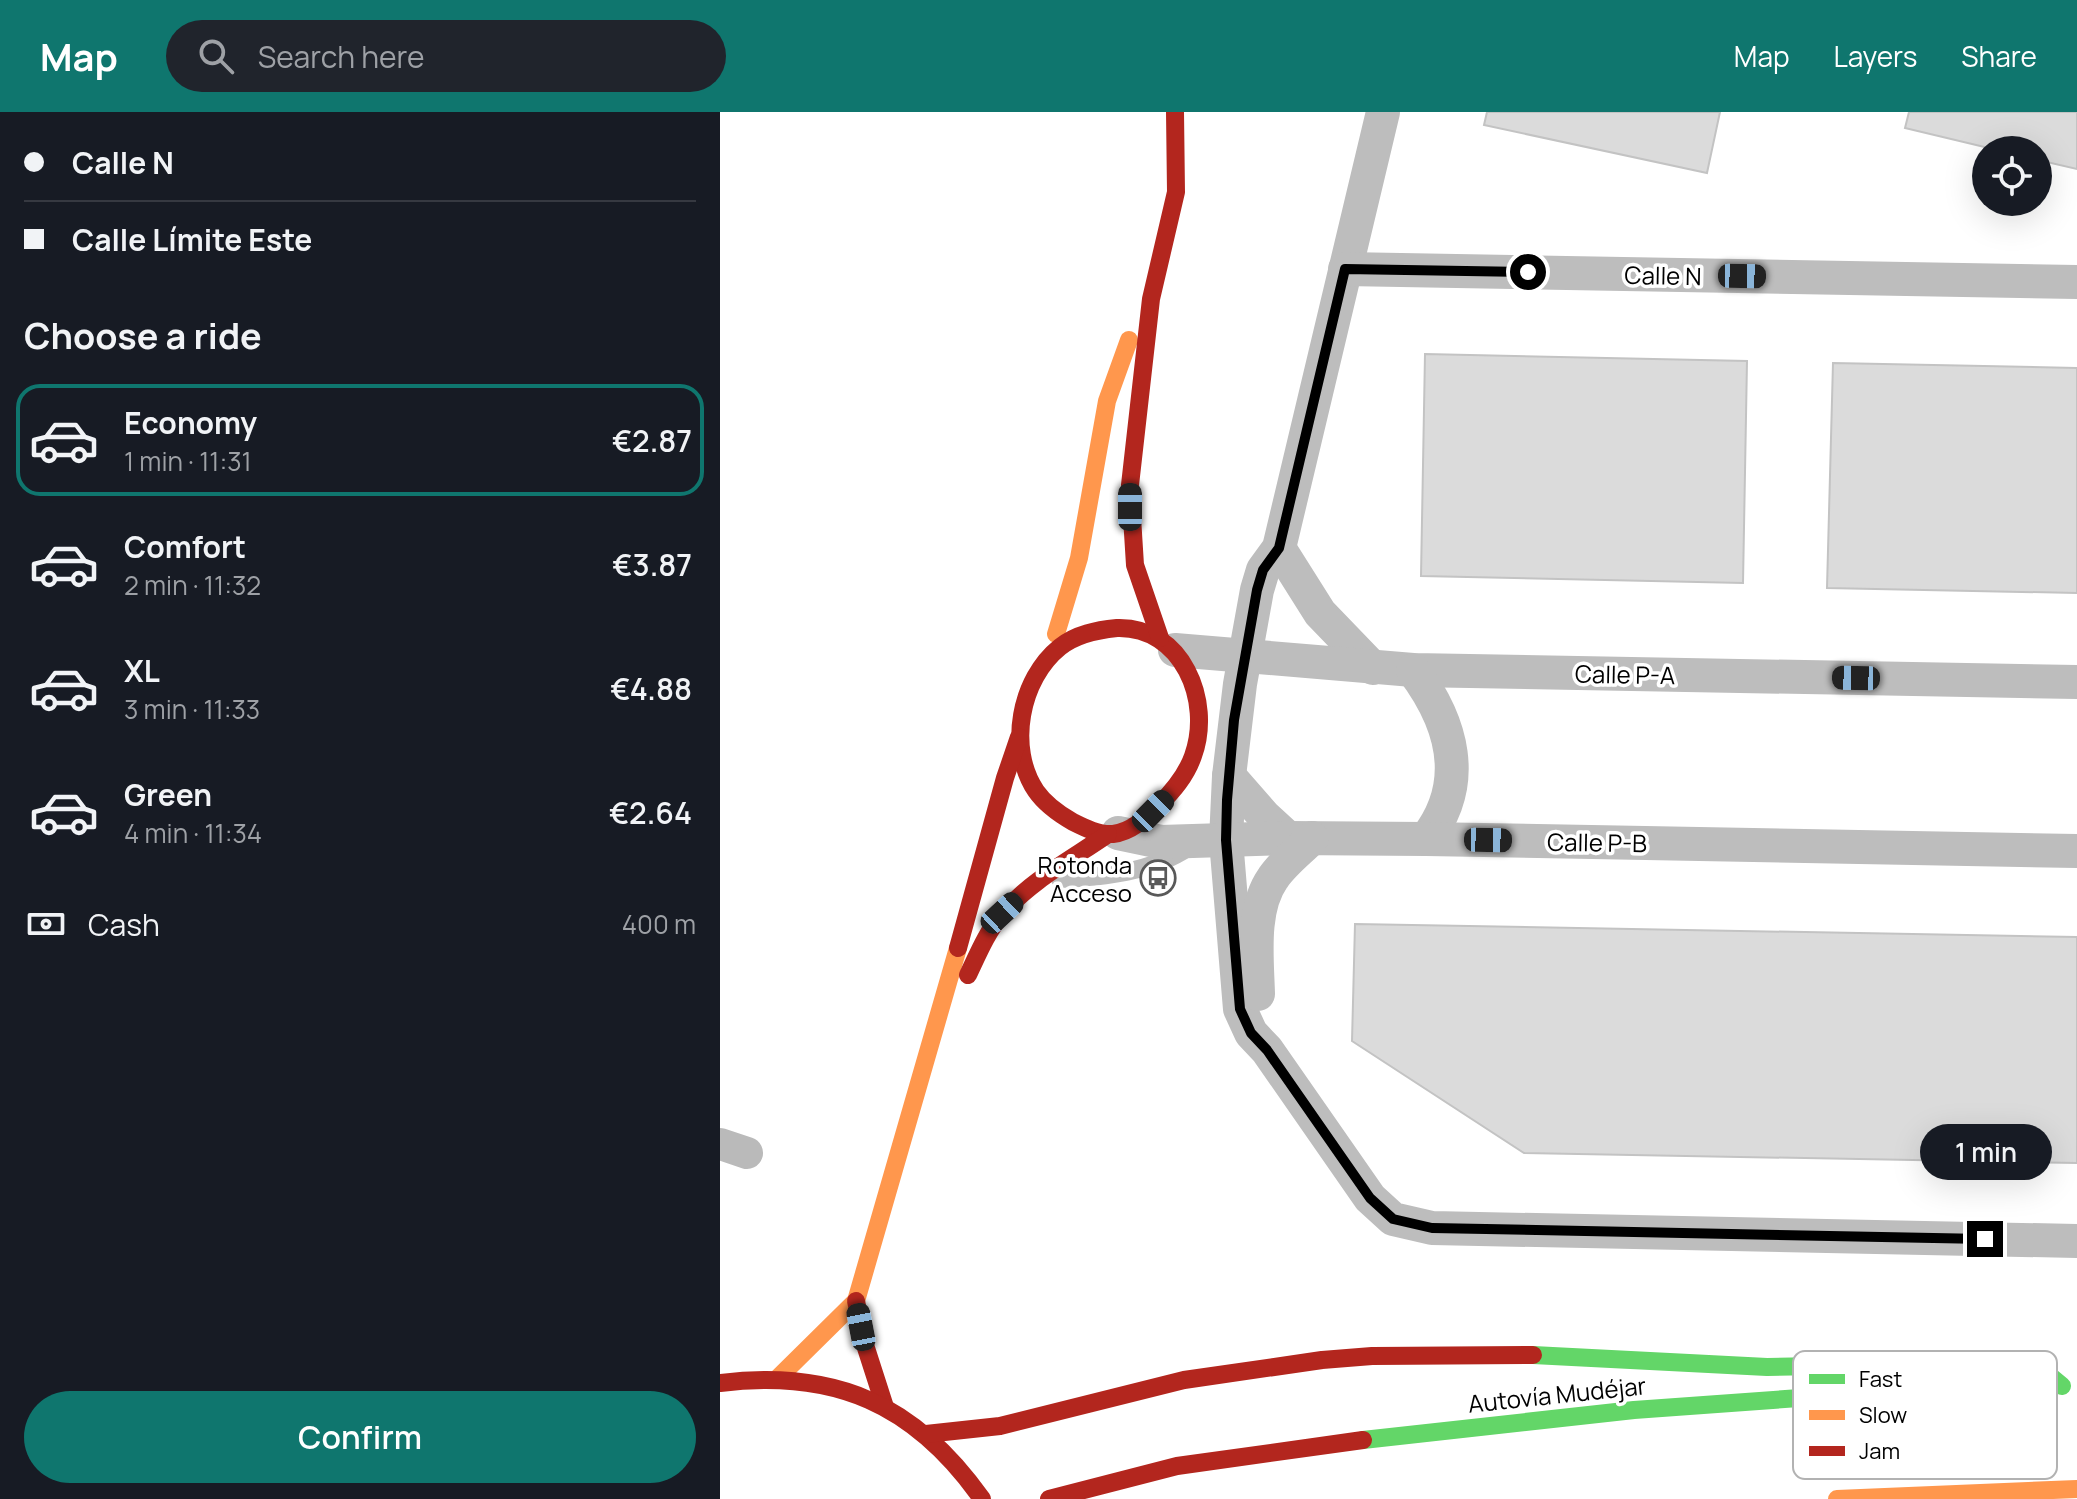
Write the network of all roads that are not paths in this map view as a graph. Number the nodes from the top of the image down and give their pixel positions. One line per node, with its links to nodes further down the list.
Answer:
1 (1175, 112): 5 (main road)
2 (1383, 112): 3 (street)
3 (1345, 269): 4 (street, Calle N); 6 (street)
4 (2077, 282)
5 (1151, 299): 7 (main road); 8 (main road)
6 (1279, 548): 9 (street); 10 (street)
7 (1168, 644): 8 (main road); 9 (street, Calle P-A); 15 (main road)
8 (1052, 645): 13 (main road)
9 (1245, 657): 10 (street, Calle P-A); 14 (street)
10 (1373, 668): 11 (street, Calle P-A)
11 (1413, 670): 12 (street, Calle P-A); 17 (street)
12 (2077, 682)
13 (1019, 737): 15 (main road); 22 (main road)
14 (1229, 776): 16 (street); 18 (street)
15 (1113, 833): 18 (street, Calle P-B); 20 (main road)
16 (1300, 838): 17 (street, Calle P-B); 18 (street, Calle P-B); 21 (street)
17 (1426, 839): 19 (street, Calle P-B)
18 (1212, 840): 20 (lane); 21 (street)
19 (2077, 851)
20 (1043, 880): 22 (main road)
21 (1267, 1050): 23 (street)
22 (927, 1060): 24 (main road)
23 (2077, 1241)
24 (856, 1301): 26 (main road); 29 (main road)
25 (1793, 1367): 30 (main road)
26 (778, 1378): 27 (main road); 29 (main road)
27 (720, 1383)
28 (1793, 1399): 34 (main road, Autovía Mudéjar)
29 (885, 1407): 30 (main road)
30 (926, 1434): 33 (main road)
31 (2077, 1489): 32 (main road)
32 (1935, 1496): 35 (main road)
33 (982, 1499)
34 (1049, 1499)
35 (1837, 1499)

